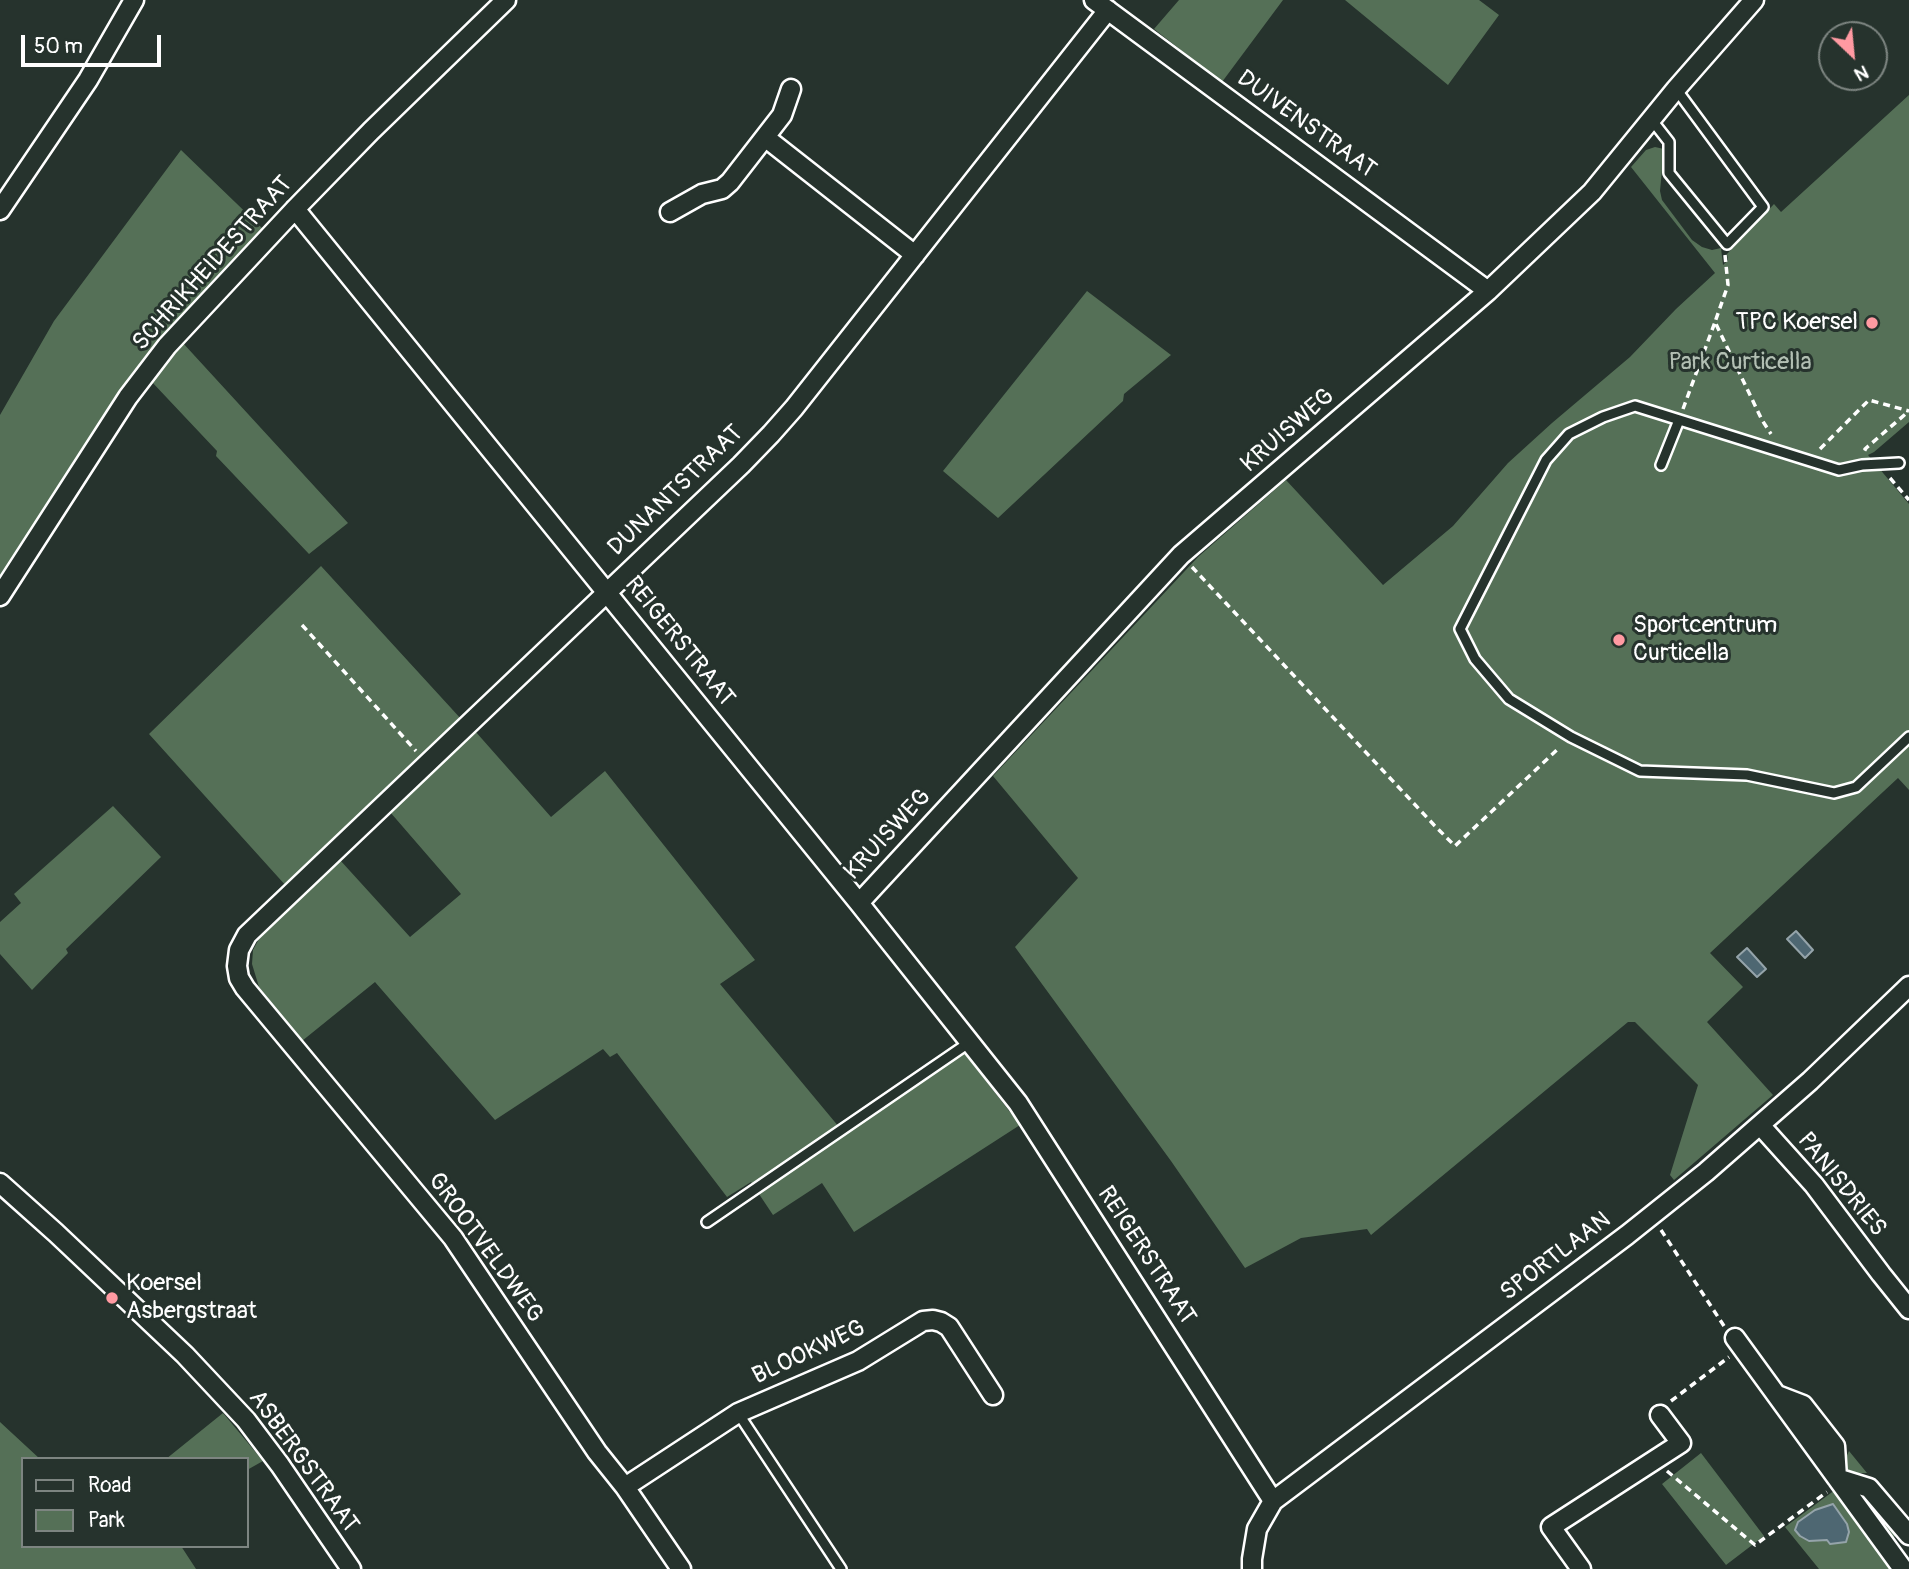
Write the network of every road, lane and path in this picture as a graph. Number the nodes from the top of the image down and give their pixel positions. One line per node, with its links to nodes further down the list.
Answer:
1 (134, 0): 10 (street)
2 (506, 0): 9 (street, SCHRIKHEIDESTRAAT)
3 (1750, 1): 6 (street, KRUISWEG)
4 (1101, 5): 13 (street, DUNANTSTRAAT); 14 (street, DUIVENSTRAAT)
5 (791, 89): 8 (street)
6 (1676, 89): 7 (street, KRUISWEG); 12 (lane)
7 (1651, 119): 12 (lane); 14 (street, KRUISWEG)
8 (766, 138): 11 (street); 13 (street)
9 (295, 209): 25 (street, REIGERSTRAAT); 26 (street, SCHRIKHEIDESTRAAT)
10 (0, 210)
11 (670, 212)
12 (1727, 244): 15 (path)
13 (915, 255): 25 (street, DUNANTSTRAAT)
14 (1488, 291): 24 (street, KRUISWEG)
15 (1715, 322): 17 (path); 18 (path)
16 (1909, 411): 19 (path); 21 (path)
17 (1678, 420): 18 (lane); 22 (lane); 28 (lane)
18 (1782, 452): 19 (lane)
19 (1809, 460): 21 (lane)
20 (1899, 463): 21 (lane)
21 (1878, 464): 23 (path)
22 (1661, 465)
23 (1909, 500)
24 (1181, 555): 28 (path); 31 (street, KRUISWEG)
25 (606, 591): 30 (street, DUNANTSTRAAT); 31 (street, REIGERSTRAAT)
26 (0, 596)
27 (302, 625): 30 (path)
28 (1571, 737): 29 (lane)
29 (1909, 737)
30 (426, 763): 32 (street, DUNANTSTRAAT)
31 (859, 903): 34 (street, REIGERSTRAAT)
32 (237, 966): 46 (street, GROOTVELDWEG)
33 (1909, 986): 35 (street, SPORTLAAN)
34 (970, 1042): 38 (lane); 47 (street, REIGERSTRAAT)
35 (1760, 1125): 37 (street, SPORTLAAN); 39 (street, PANISDRIES)
36 (0, 1183): 49 (street, ASBERGSTRAAT)
37 (1652, 1215): 40 (path); 47 (street, SPORTLAAN)
38 (707, 1223)
39 (1909, 1309)
40 (1738, 1343): 43 (path); 45 (street)
41 (993, 1395): 42 (street, BLOOKWEG)
42 (738, 1413): 46 (street, BLOOKWEG); 51 (lane)
43 (1660, 1415): 44 (street)
44 (1655, 1460): 45 (path); 53 (street)
45 (1839, 1480): 48 (street); 54 (street)
46 (625, 1487): 50 (street, GROOTVELDWEG)
47 (1273, 1501): 52 (street, SPORTLAAN)
48 (1909, 1535)
49 (351, 1569)
50 (681, 1569)
51 (841, 1569)
52 (1252, 1569)
53 (1581, 1569)
54 (1903, 1569)

